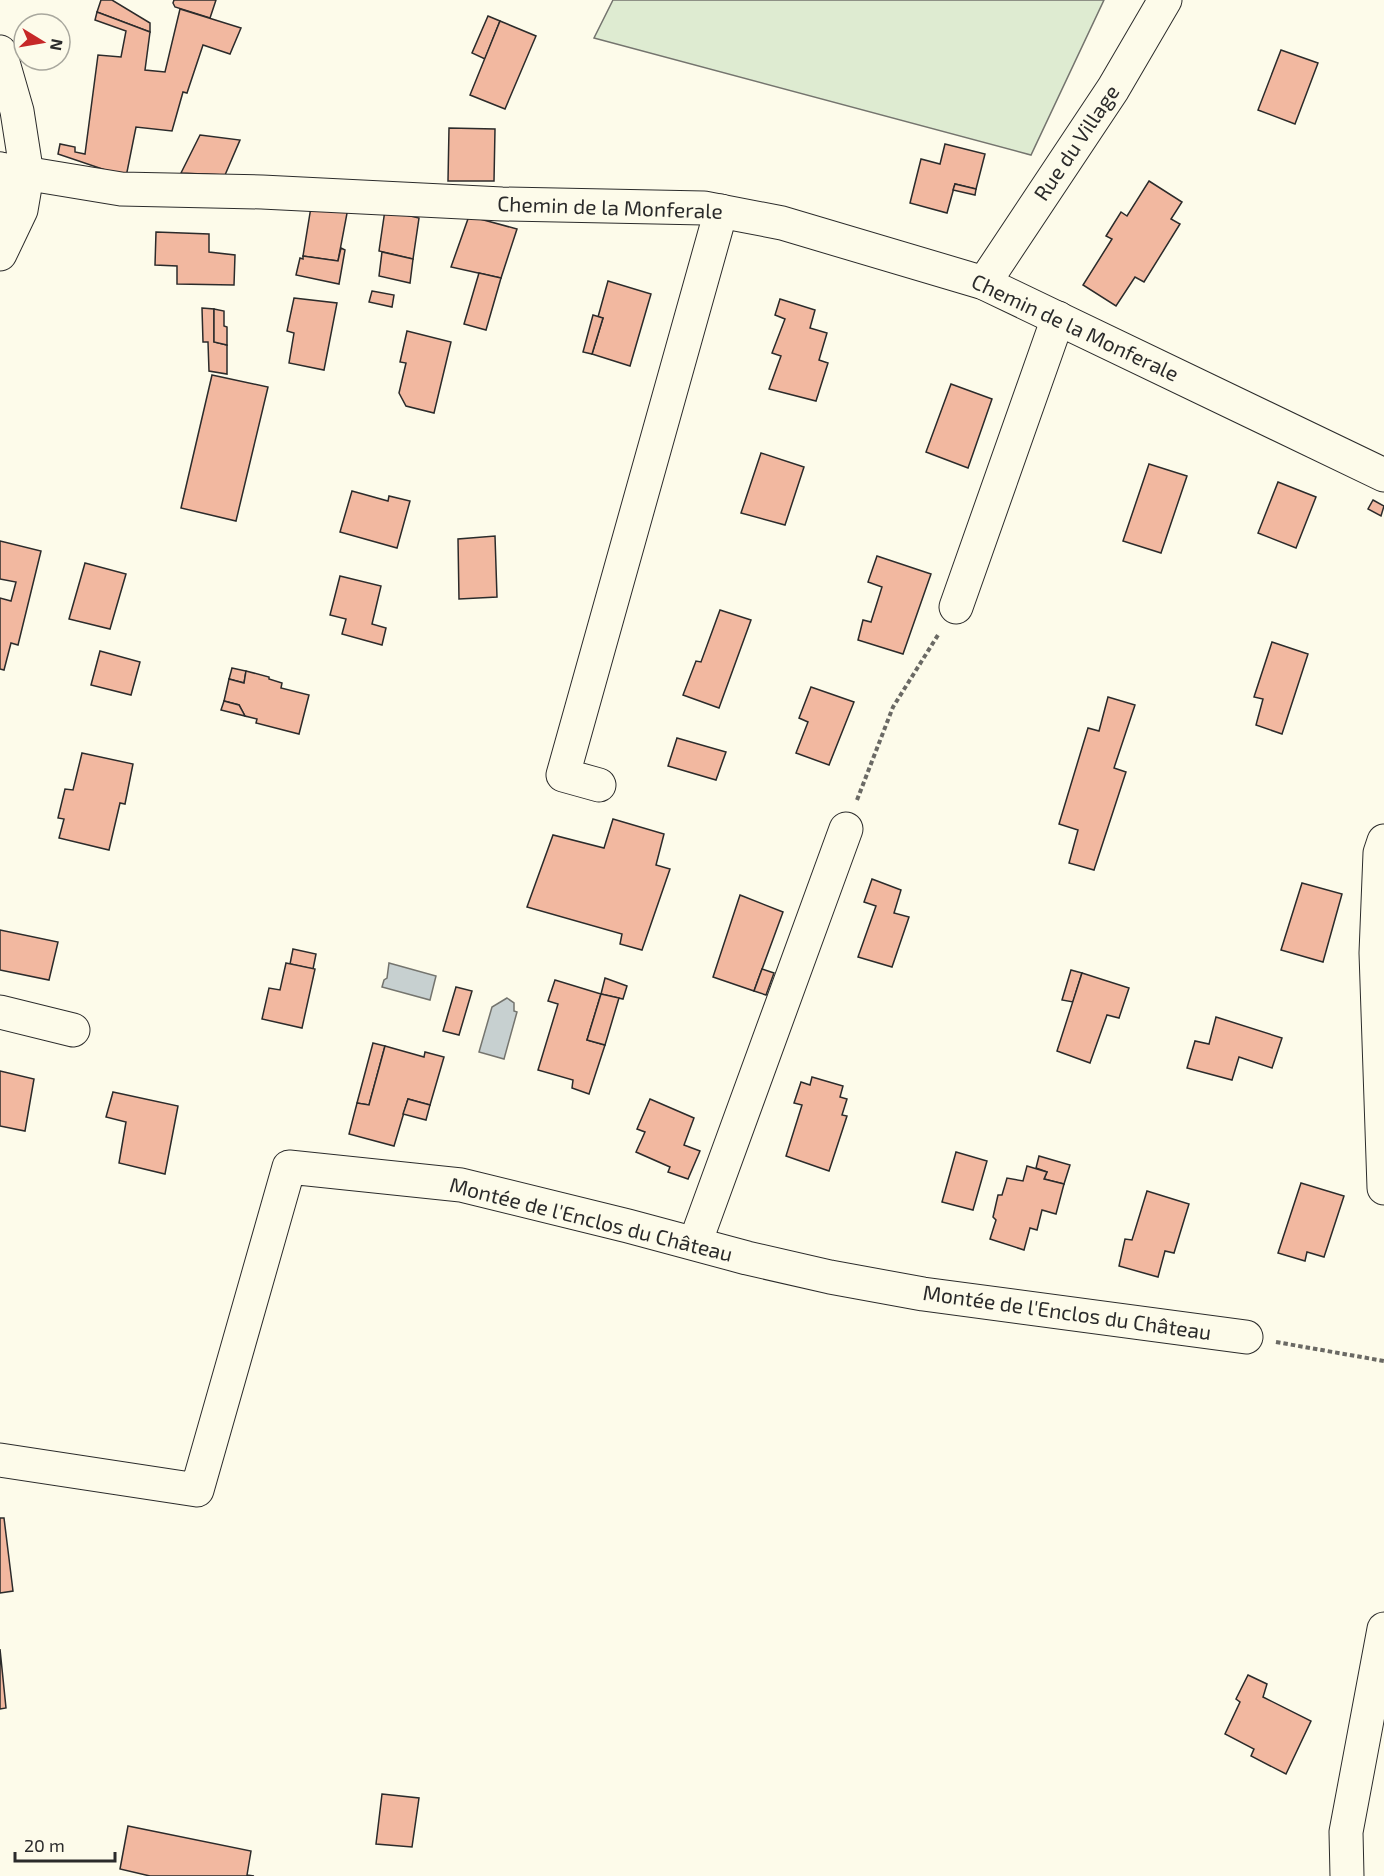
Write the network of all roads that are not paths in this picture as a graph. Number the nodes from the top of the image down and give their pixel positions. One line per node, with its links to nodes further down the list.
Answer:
1 (1165, 0): 6 (street, Rue du Village)
2 (0, 52): 3 (street)
3 (9, 171): 4 (street, Chemin de la Monferale); 5 (street)
4 (721, 211): 6 (street, Chemin de la Monferale); 10 (street)
5 (0, 253)
6 (984, 283): 7 (street, Chemin de la Monferale)
7 (1058, 318): 8 (street, Chemin de la Monferale); 9 (street)
8 (1384, 475)
9 (956, 607)
10 (599, 785)
11 (846, 829): 16 (street)
12 (1384, 841): 15 (street)
13 (0, 1012): 14 (street)
14 (73, 1030)
15 (1384, 1188)
16 (695, 1244): 17 (street, Montée de l'Enclos du Château); 18 (street, Montée de l'Enclos du Château)
17 (1246, 1337)
18 (0, 1460)
19 (1384, 1629): 20 (street)
20 (1347, 1876)

